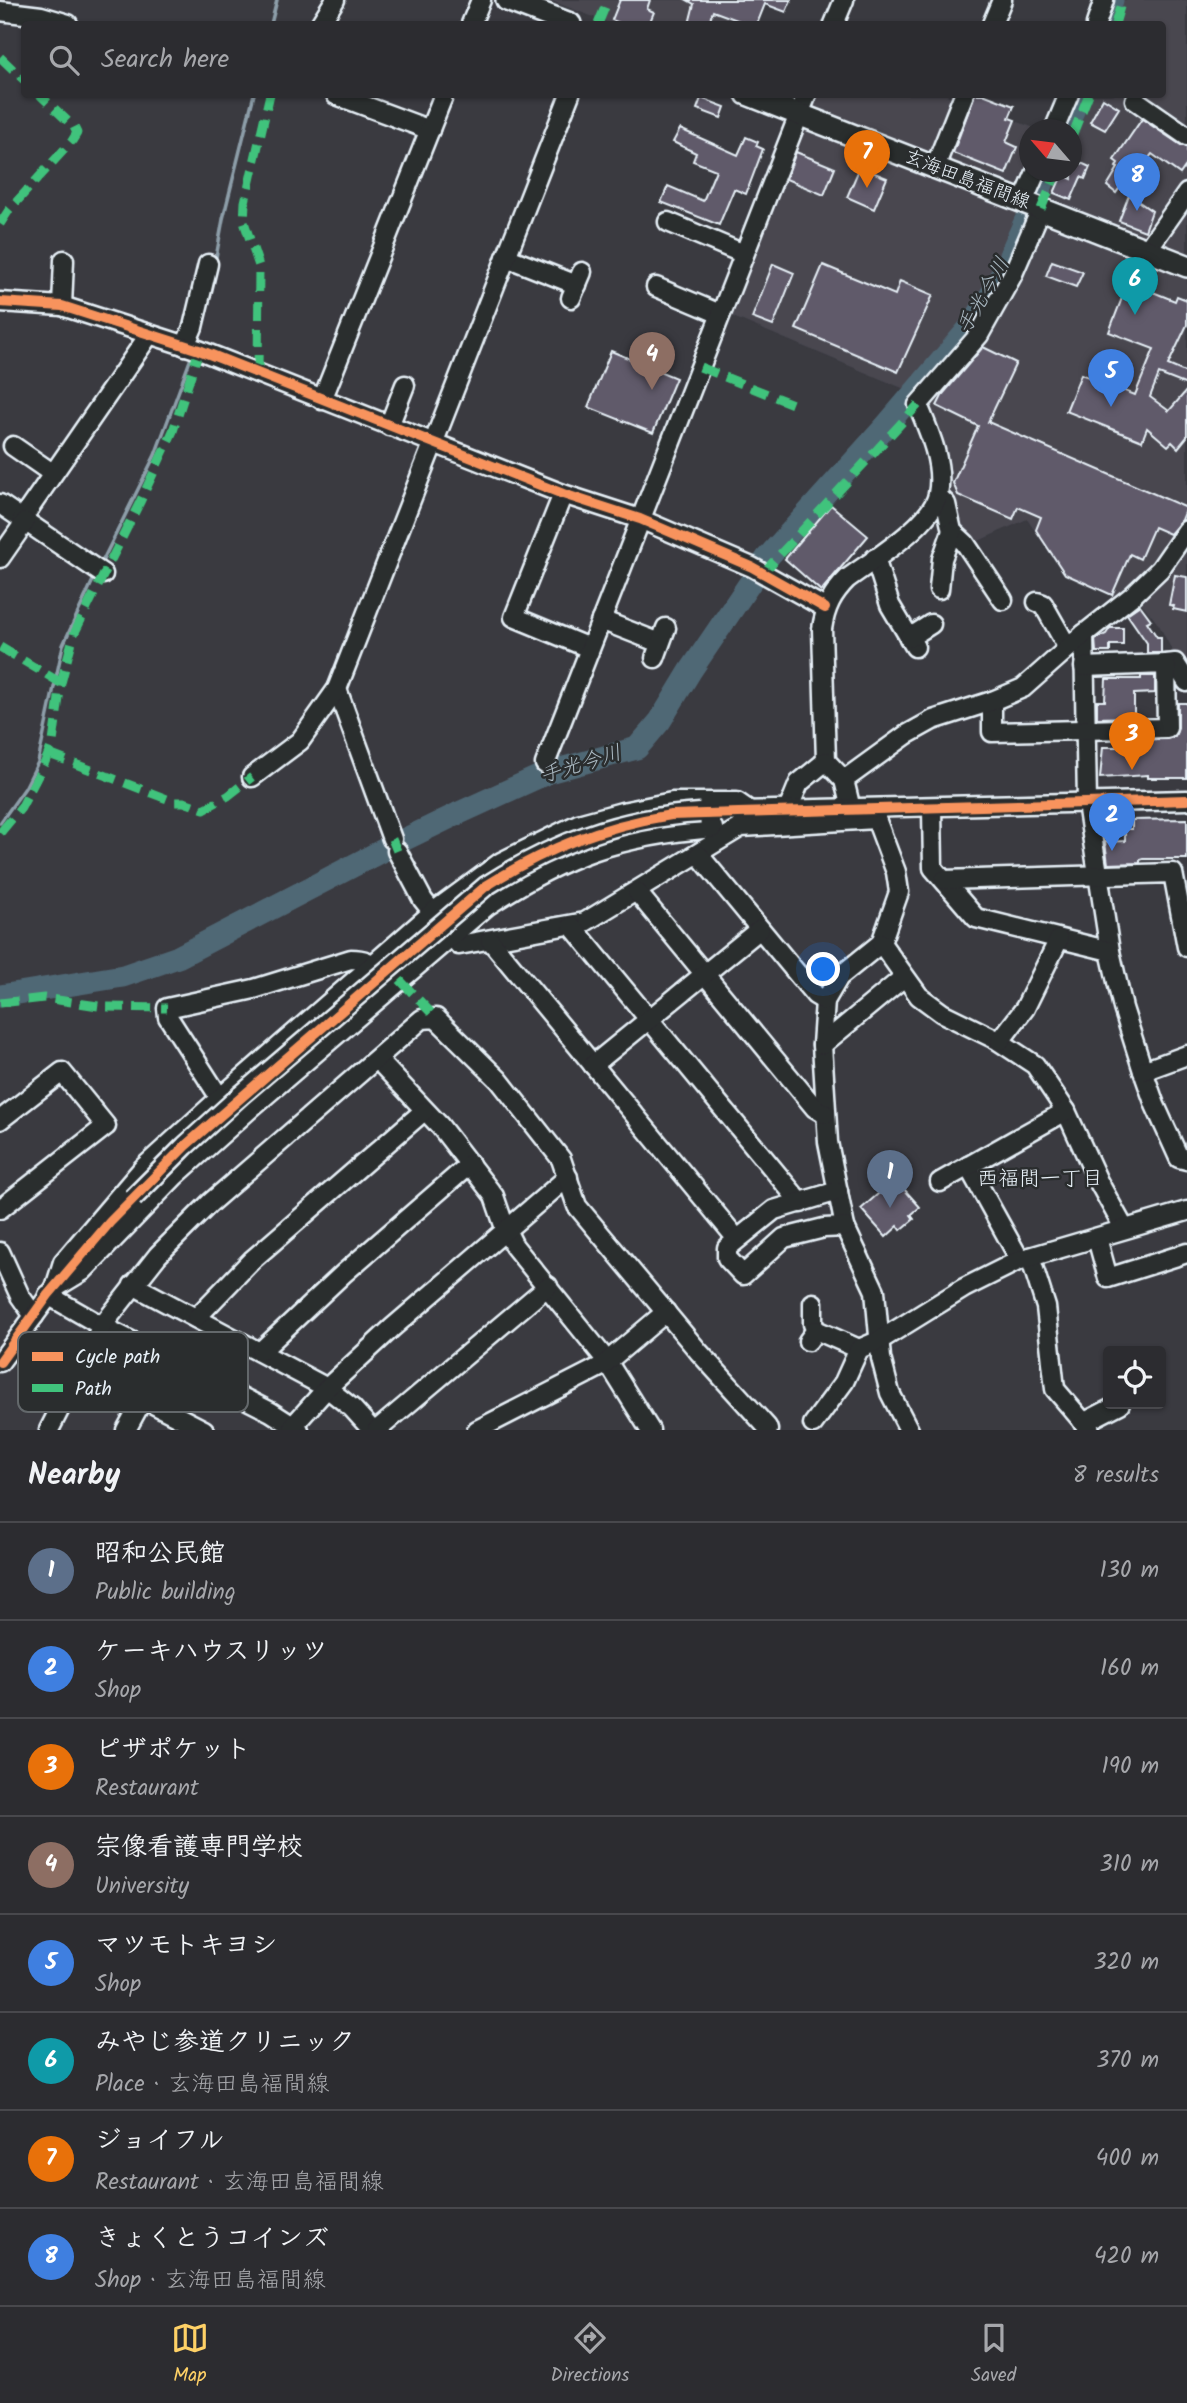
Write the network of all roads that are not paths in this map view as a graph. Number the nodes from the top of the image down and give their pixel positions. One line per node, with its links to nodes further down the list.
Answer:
1 (335, 0): 9 (street)
2 (481, 0): 10 (street)
3 (507, 0): 11 (main road)
4 (844, 0): 12 (street)
5 (1002, 0): 13 (street)
6 (1104, 0): 14 (street)
7 (0, 11): 8 (street)
8 (58, 21)
9 (322, 21)
10 (472, 21)
11 (562, 21)
12 (835, 21)
13 (993, 21)
14 (1097, 21)
15 (344, 98): 25 (street)
16 (442, 98): 25 (street)
17 (568, 98): 34 (street)
18 (757, 98): 23 (main road, 玄海田島福間線)
19 (805, 98): 23 (street)
20 (962, 98): 27 (street)
21 (1067, 98): 24 (street)
22 (1135, 100): 26 (street)
23 (799, 115): 27 (main road, 玄海田島福間線); 33 (street)
24 (1059, 119)
25 (430, 130): 46 (street)
26 (1187, 136)
27 (935, 167): 30 (main road, 玄海田島福間線)
28 (1035, 182): 30 (street)
29 (1187, 193): 32 (street)
30 (1032, 205): 32 (main road, 玄海田島福間線); 52 (street)
31 (668, 222): 33 (street)
32 (1147, 250): 37 (main road, 玄海田島福間線)
33 (744, 254): 42 (street)
34 (506, 257): 38 (street); 48 (street)
35 (64, 260): 41 (street)
36 (208, 264): 44 (street)
37 (1187, 266)
38 (577, 285)
39 (656, 287): 42 (street)
40 (0, 302): 41 (street)
41 (62, 306): 43 (street)
42 (720, 314): 54 (street)
43 (149, 335): 44 (street); 50 (street)
44 (185, 346): 46 (street)
45 (405, 385): 47 (street)
46 (322, 400): 47 (street)
47 (389, 426): 48 (street)
48 (433, 443): 51 (street); 74 (street)
49 (13, 446): 50 (street)
50 (52, 473): 55 (street)
51 (563, 494): 54 (street); 69 (street)
52 (938, 496): 57 (street); 59 (street)
53 (0, 504): 55 (street)
54 (640, 519): 64 (street); 65 (street)
55 (24, 520): 58 (street); 60 (street)
56 (1187, 530): 67 (street)
57 (952, 531): 61 (street); 62 (street)
58 (0, 558)
59 (875, 558): 64 (street); 66 (street)
60 (103, 574)
61 (939, 589)
62 (1003, 600)
63 (1037, 602): 70 (street)
64 (825, 608): 77 (street)
65 (601, 620): 68 (street); 69 (street)
66 (931, 624)
67 (1084, 634): 70 (street); 72 (street)
68 (660, 643)
69 (589, 648): 78 (street)
70 (1068, 648): 75 (street)
71 (1166, 664): 72 (street); 73 (street); 76 (street)
72 (1084, 667): 76 (street)
73 (1187, 682)
74 (337, 689): 79 (street); 92 (street)
75 (992, 701): 76 (street); 80 (street)
76 (1086, 731): 82 (street)
77 (826, 761): 80 (street); 85 (street)
78 (545, 764)
79 (252, 777)
80 (844, 780): 84 (street)
81 (1187, 800): 82 (street)
82 (1087, 803): 83 (street); 89 (street)
83 (932, 808): 87 (street); 90 (street)
84 (851, 809): 85 (street); 87 (street)
85 (788, 810): 86 (street)
86 (750, 811): 88 (street); 92 (street)
87 (876, 814): 88 (street); 98 (street)
88 (708, 831): 91 (street); 94 (street); 95 (street); 137 (street, bridge)
89 (1097, 876): 90 (street); 99 (street); 100 (street)
90 (944, 880): 96 (street)
91 (637, 892): 93 (street); 102 (street)
92 (433, 912): 95 (street); 101 (street)
93 (572, 926): 97 (street); 106 (street)
94 (760, 929): 102 (street); 105 (street)
95 (452, 935): 97 (street); 104 (street)
96 (1059, 939): 100 (street); 107 (street)
97 (490, 940): 111 (street)
98 (881, 943): 103 (street); 105 (street)
99 (1187, 947)
100 (1110, 951): 112 (street)
101 (373, 964): 104 (street); 113 (street); 113 (street)
102 (704, 974): 106 (street); 116 (street)
103 (904, 977): 107 (street); 108 (street)
104 (393, 985): 137 (street)
105 (825, 1001): 108 (street)
106 (649, 1020): 111 (street); 124 (street)
107 (1000, 1041): 115 (street)
108 (822, 1045): 116 (street)
109 (1187, 1055): 112 (street)
110 (377, 1059): 114 (street); 121 (street); 135 (street)
111 (593, 1065): 131 (street)
112 (1143, 1070): 118 (street)
113 (220, 1098): 137 (street)
114 (424, 1111): 119 (street); 141 (street)
115 (1066, 1111): 120 (street); 129 (street)
116 (825, 1114): 123 (street)
117 (0, 1120): 125 (street)
118 (1187, 1160)
119 (470, 1164): 128 (street); 151 (street)
120 (968, 1166): 122 (street); 134 (street)
121 (568, 1177): 128 (street); 139 (street)
122 (940, 1182)
123 (838, 1191): 124 (street); 127 (street)
124 (801, 1202): 131 (street)
125 (0, 1209)
126 (1187, 1211): 129 (street)
127 (845, 1227): 131 (street); 148 (street)
128 (505, 1228): 136 (street); 154 (street)
129 (1124, 1228): 130 (street)
130 (1097, 1238): 133 (street); 134 (street)
131 (737, 1239)
132 (0, 1252): 140 (street)
133 (1187, 1253)
134 (1025, 1259): 148 (street); 161 (street)
135 (133, 1285): 141 (street); 142 (street)
136 (548, 1286): 152 (street); 167 (street)
137 (51, 1292): 140 (street); 142 (street)
138 (813, 1303): 150 (street)
139 (666, 1312): 152 (street); 169 (street)
140 (34, 1316): 143 (street)
141 (196, 1318): 146 (street)
142 (102, 1326): 144 (street); 145 (street)
143 (22, 1332)
144 (99, 1332)
145 (114, 1332)
146 (224, 1332)
147 (18, 1338): 153 (street)
148 (880, 1340): 150 (street); 170 (street)
149 (248, 1344): 151 (street)
150 (859, 1349): 160 (street)
151 (261, 1351): 154 (street)
152 (607, 1361): 163 (street); 168 (street)
153 (0, 1362)
154 (327, 1388): 162 (street); 167 (street)
155 (248, 1400): 162 (street)
156 (1112, 1409): 161 (street)
157 (58, 1412): 164 (street)
158 (136, 1412): 165 (street)
159 (169, 1412): 166 (street)
160 (813, 1424)
161 (1086, 1426)
162 (296, 1428)
163 (643, 1428)
164 (49, 1430)
165 (126, 1430)
166 (204, 1430)
167 (374, 1430)
168 (477, 1430)
169 (768, 1430)
170 (909, 1430)

